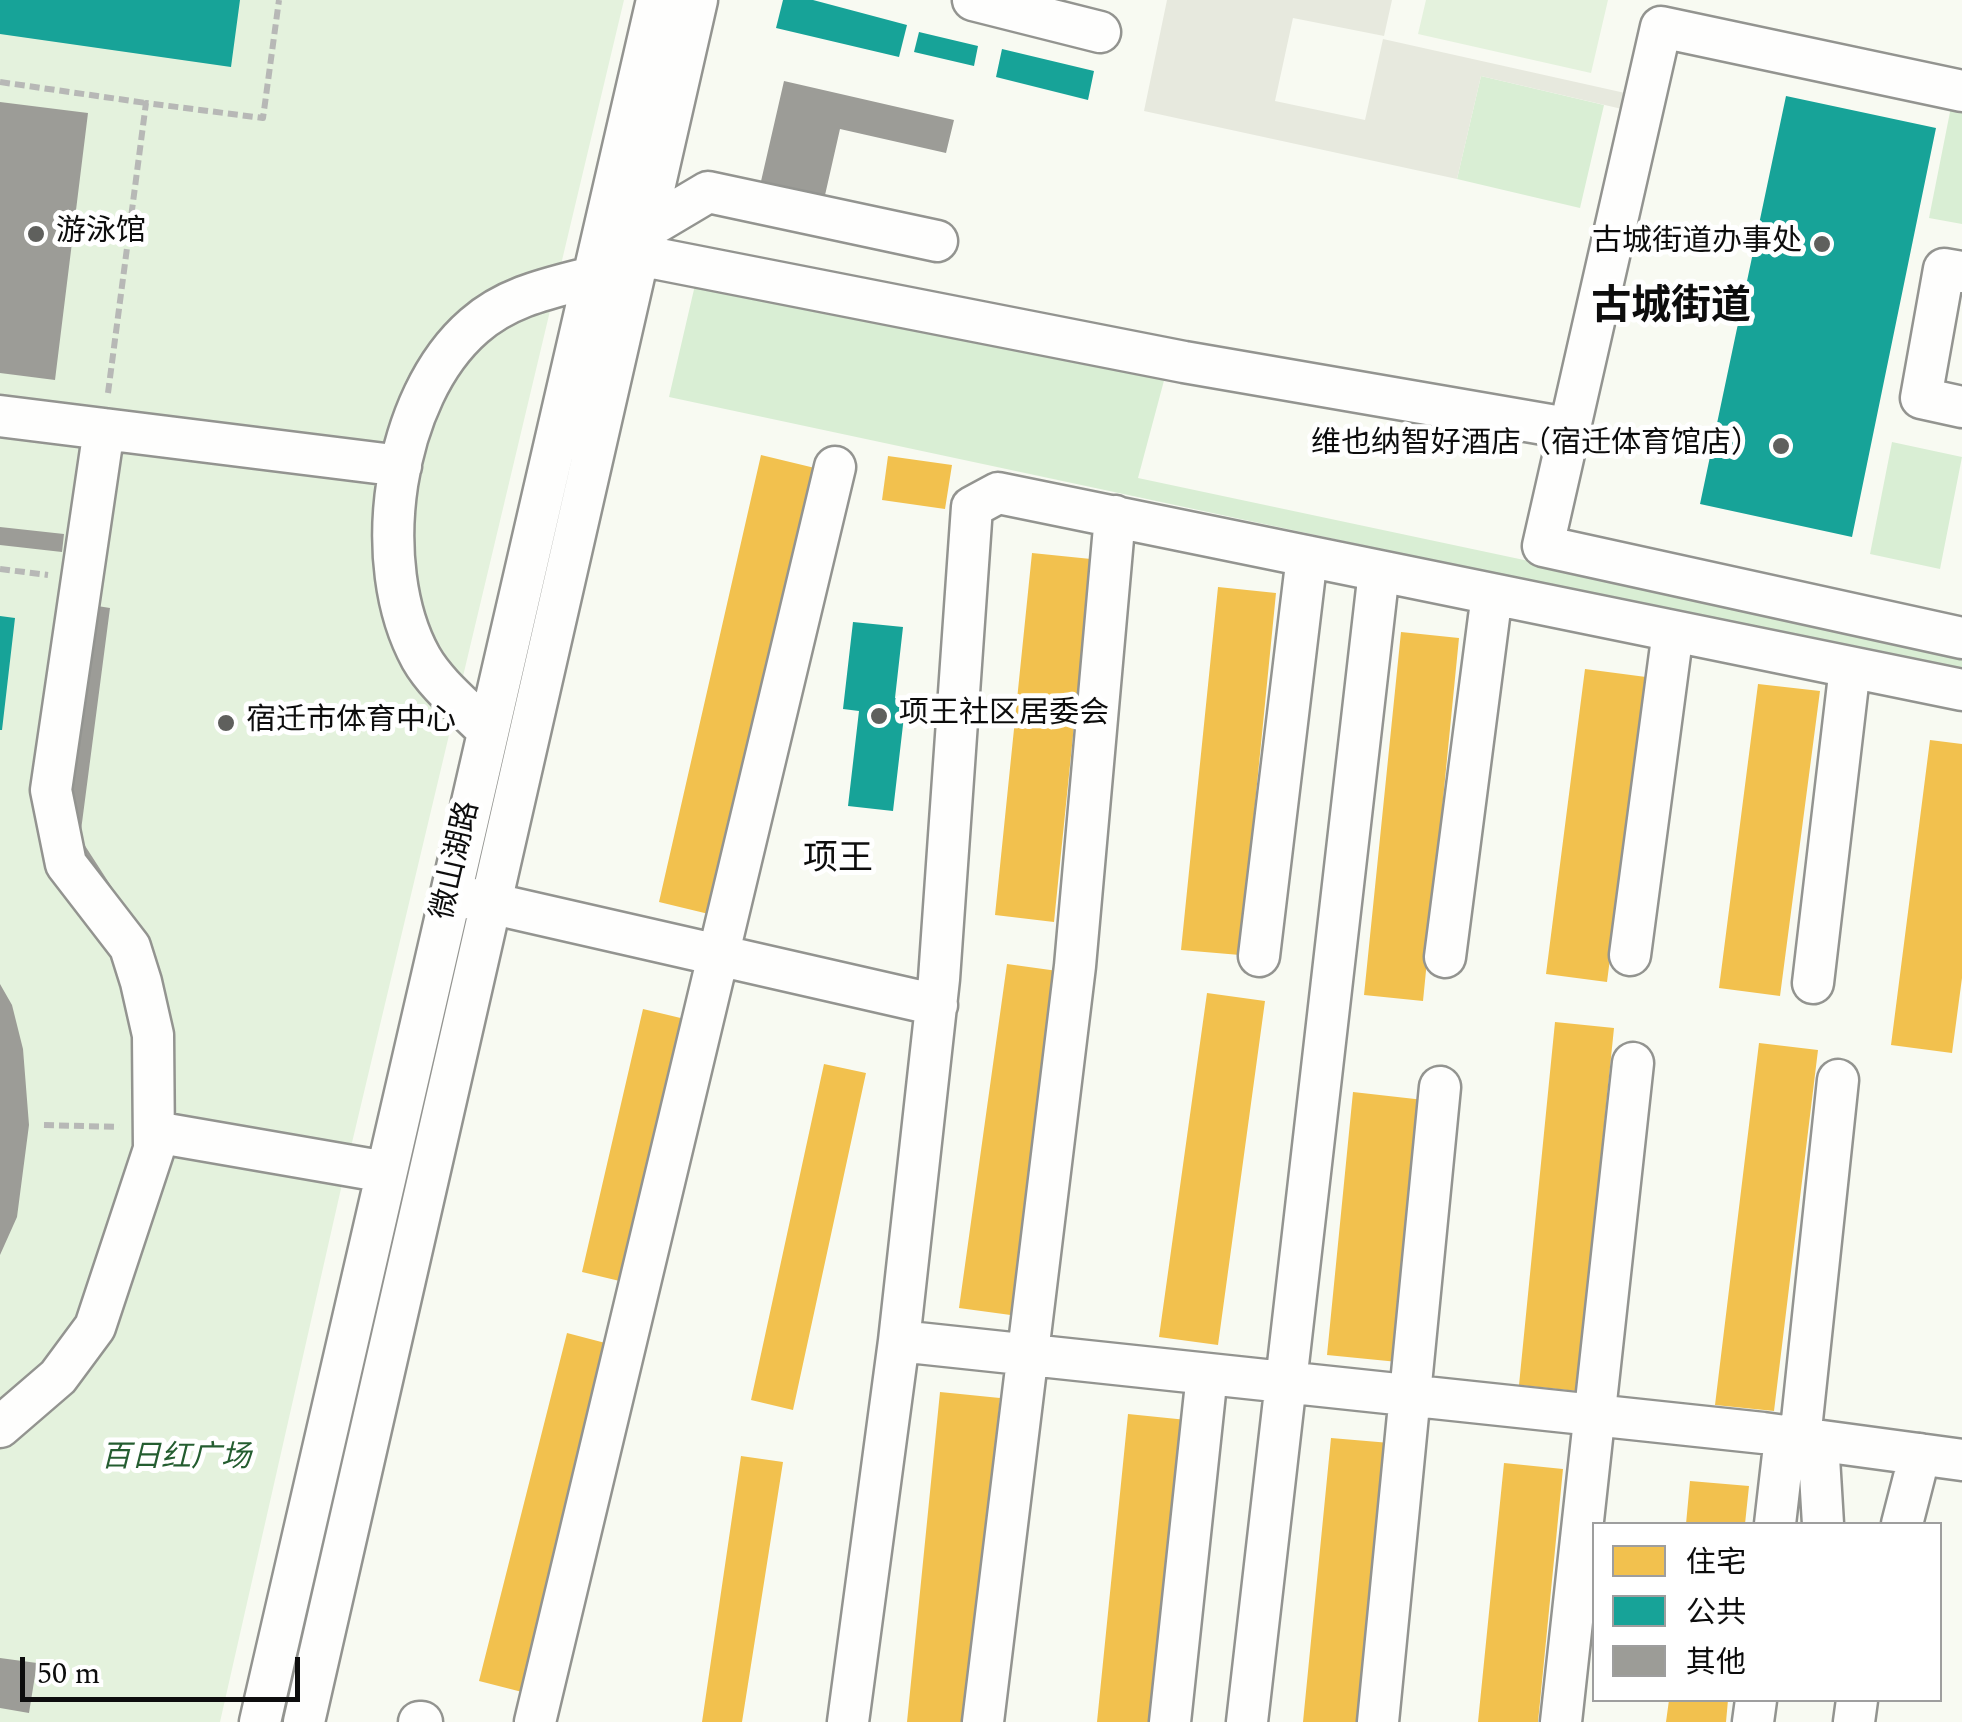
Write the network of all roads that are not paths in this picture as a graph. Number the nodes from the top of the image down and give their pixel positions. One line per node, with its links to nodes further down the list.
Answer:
1 (657, 0): 7 (street, 微山湖路)
2 (697, 0): 7 (street, 微山湖路)
3 (973, 0): 4 (street)
4 (1100, 32)
5 (1962, 90): 11 (street)
6 (936, 241): 7 (street)
7 (619, 252): 11 (street); 13 (street); 23 (street, 微山湖路); 25 (street, 微山湖路)
8 (1962, 272): 9 (street)
9 (1962, 407)
10 (0, 416): 12 (street)
11 (1567, 428): 20 (street)
12 (104, 429): 13 (street); 35 (street)
13 (402, 466): 23 (street)
14 (835, 467): 26 (street)
15 (1114, 516): 16 (street); 31 (street); 38 (street)
16 (1307, 556): 17 (street); 28 (street)
17 (1379, 571): 18 (street); 40 (street)
18 (1492, 594): 19 (street); 29 (street)
19 (1672, 631): 21 (street); 27 (street)
20 (1962, 638)
21 (1850, 667): 22 (street); 30 (street)
22 (1962, 690)
23 (488, 730): 24 (street, 微山湖路)
24 (450, 894): 25 (street); 36 (street, 微山湖路)
25 (491, 904): 26 (street); 51 (street, 微山湖路)
26 (718, 955): 31 (street); 52 (street)
27 (1630, 955)
28 (1259, 956)
29 (1445, 957)
30 (1813, 983)
31 (936, 1005): 37 (street)
32 (1633, 1062): 42 (street)
33 (1838, 1080): 44 (street)
34 (1440, 1087): 41 (street)
35 (155, 1132): 36 (street); 43 (street)
36 (386, 1172): 50 (street, 微山湖路)
37 (899, 1341): 38 (street); 53 (street)
38 (1028, 1354): 39 (street); 54 (street)
39 (1206, 1374): 40 (street); 55 (street)
40 (1286, 1382): 41 (street); 56 (street)
41 (1408, 1396): 42 (street); 57 (street)
42 (1594, 1416): 44 (street); 58 (street)
43 (0, 1426)
44 (1801, 1439): 45 (street); 47 (street); 48 (street)
45 (1920, 1454): 46 (street); 49 (street)
46 (1962, 1460)
47 (1776, 1522)
48 (1822, 1522)
49 (1903, 1522)
50 (260, 1722)
51 (304, 1722)
52 (534, 1722)
53 (848, 1722)
54 (983, 1722)
55 (1170, 1722)
56 (1247, 1722)
57 (1378, 1722)
58 (1561, 1722)

